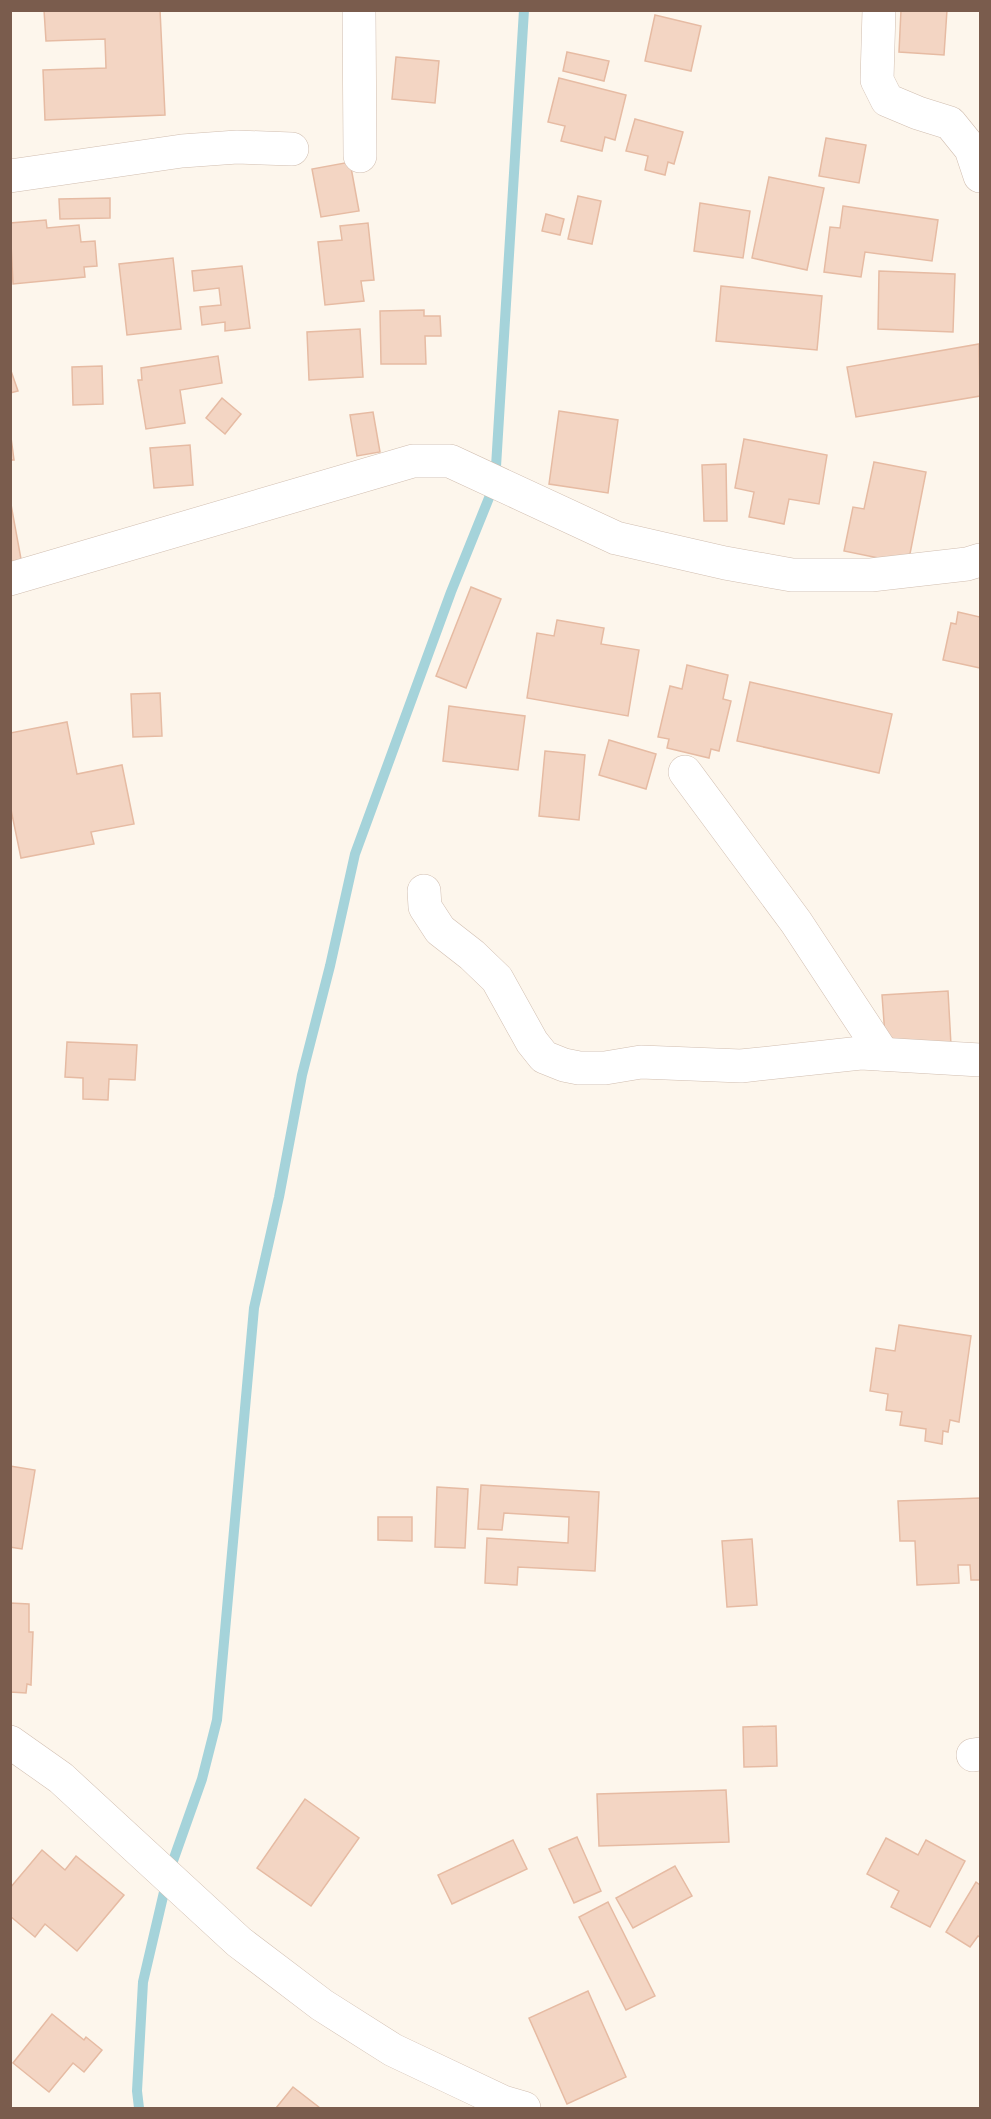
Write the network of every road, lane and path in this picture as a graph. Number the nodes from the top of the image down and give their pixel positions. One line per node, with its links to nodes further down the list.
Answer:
1 (359, 10): 4 (street)
2 (879, 10): 6 (street)
3 (292, 148): 5 (street)
4 (360, 156)
5 (10, 176)
6 (981, 176)
7 (981, 560): 8 (street)
8 (10, 579)
9 (685, 772): 11 (street)
10 (424, 891): 11 (street)
11 (883, 1054): 12 (street)
12 (981, 1060)
13 (10, 1742): 14 (street)
14 (508, 2106)

